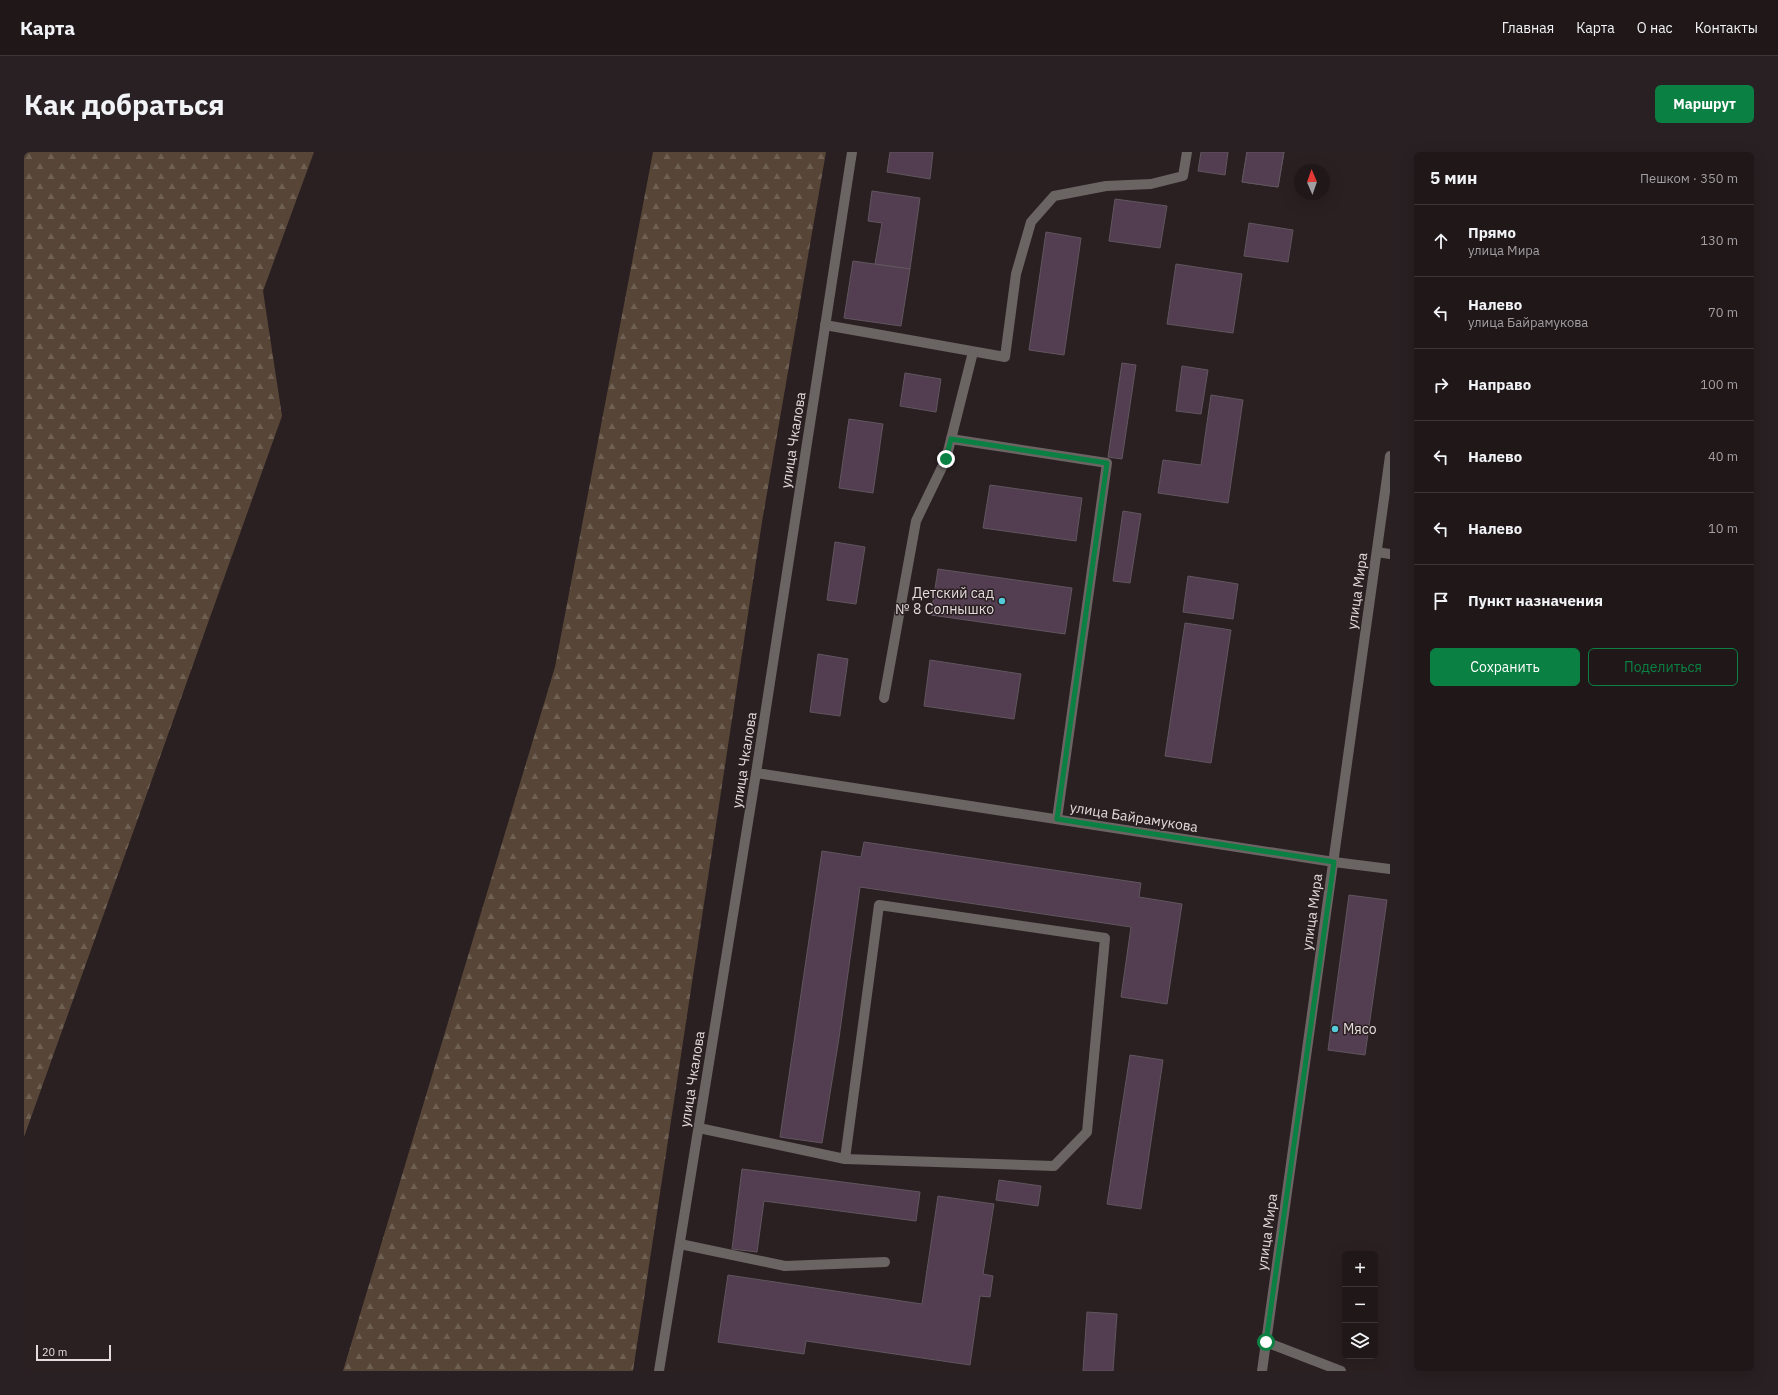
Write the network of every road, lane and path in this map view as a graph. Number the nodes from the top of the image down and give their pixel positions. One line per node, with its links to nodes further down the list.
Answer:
1 (852, 152): 3 (street, улица Чкалова)
2 (1187, 152): 4 (street)
3 (825, 325): 4 (street); 10 (street, улица Чкалова)
4 (973, 352): 5 (street)
5 (951, 439): 9 (street); 11 (street)
6 (1390, 456): 7 (street, улица Мира)
7 (1377, 552): 8 (street); 12 (street, улица Мира)
8 (1390, 554)
9 (884, 698)
10 (756, 773): 11 (street, улица Байрамукова); 14 (street, улица Чкалова)
11 (1057, 819): 12 (street, улица Байрамукова)
12 (1334, 862): 13 (street, улица Байрамукова); 18 (street, улица Мира)
13 (1390, 869)
14 (699, 1128): 15 (street); 16 (street, улица Чкалова)
15 (845, 1159): 15 (street)
16 (680, 1244): 17 (street); 19 (street, улица Чкалова)
17 (885, 1262)
18 (1266, 1342): 20 (street, улица Мира); 21 (street)
19 (659, 1371)
20 (1262, 1371)
21 (1341, 1371)

